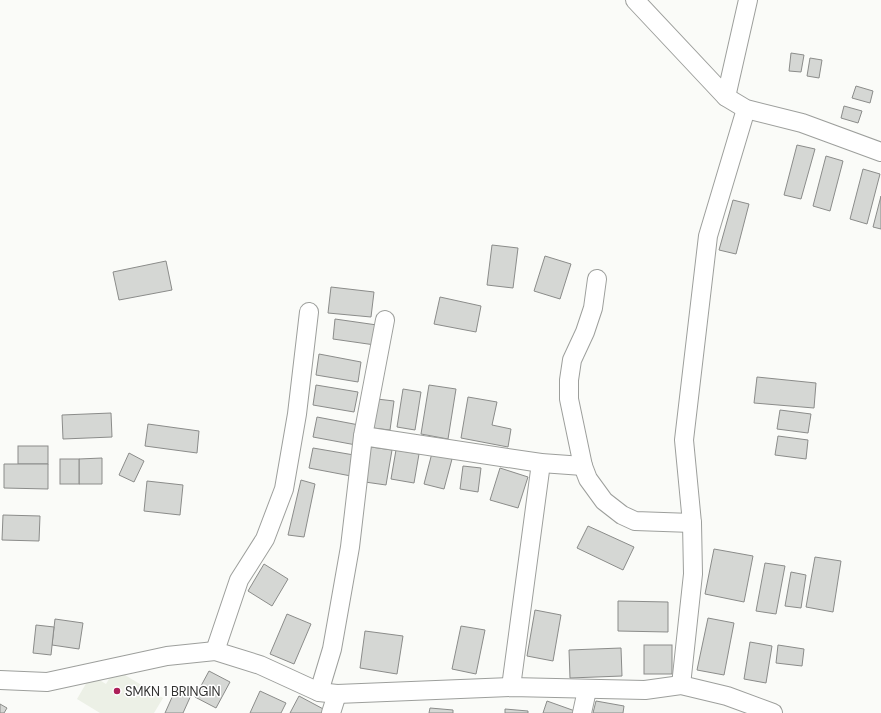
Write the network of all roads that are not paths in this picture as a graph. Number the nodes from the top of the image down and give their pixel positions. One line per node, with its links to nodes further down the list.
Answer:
1 (635, 0): 3 (street)
2 (748, 0): 3 (street)
3 (726, 97): 4 (street)
4 (746, 109): 5 (street); 12 (street)
5 (881, 152)
6 (597, 278): 11 (street)
7 (309, 312): 13 (street)
8 (385, 320): 9 (street)
9 (363, 436): 10 (street); 18 (street)
10 (541, 463): 11 (street); 16 (street)
11 (583, 466): 12 (street)
12 (692, 524): 15 (street)
13 (215, 651): 14 (street); 18 (street)
14 (0, 680)
15 (681, 685): 17 (street); 22 (street)
16 (511, 686): 17 (street); 19 (street)
17 (587, 690): 21 (street)
18 (319, 692): 19 (street)
19 (337, 694): 20 (street)
20 (331, 713)
21 (582, 713)
22 (773, 713)

